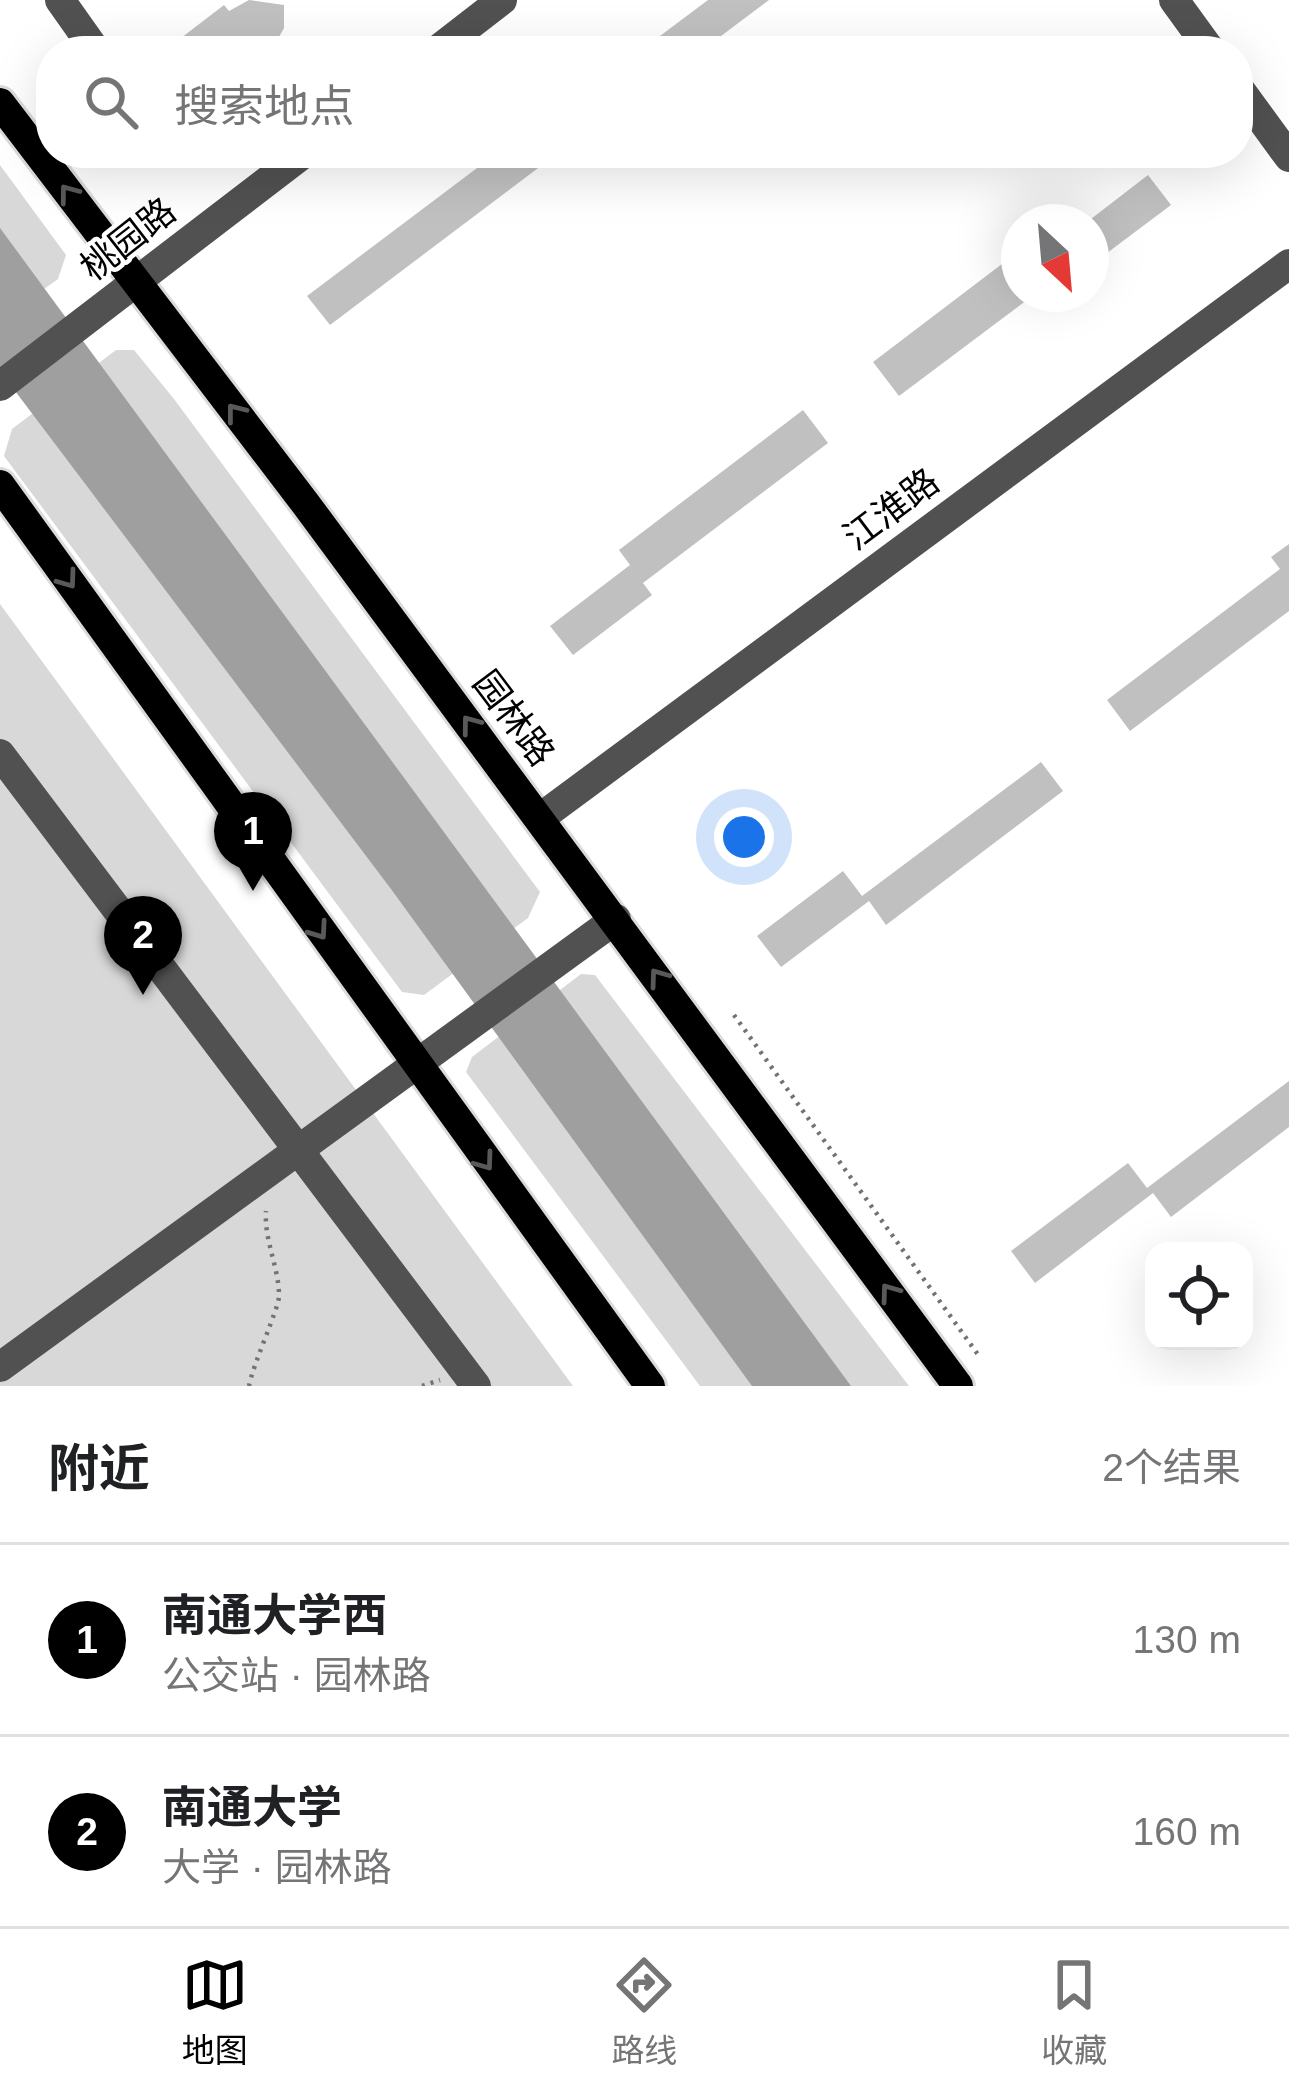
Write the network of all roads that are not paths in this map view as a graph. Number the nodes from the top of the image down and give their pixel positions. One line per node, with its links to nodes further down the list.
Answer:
1 (60, 0): 4 (street)
2 (502, 0): 5 (street)
3 (1174, 0): 6 (street)
4 (85, 36)
5 (455, 36)
6 (1200, 36)
7 (0, 104): 9 (main road, 园林路, one-way to 7)
8 (1253, 108): 10 (street)
9 (36, 152)
10 (1289, 157)
11 (48, 168): 14 (main road, 园林路, one-way to 11)
12 (284, 168): 14 (street, 桃园路)
13 (1289, 264): 18 (street, 江淮路)
14 (135, 283): 15 (street, 桃园路); 18 (main road, 园林路, one-way to 14)
15 (0, 386)
16 (0, 484): 20 (main road, one-way to 20)
17 (0, 754): 21 (street)
18 (540, 818): 19 (main road, 园林路)
19 (616, 920): 20 (street); 25 (main road, 园林路, one-way to 19)
20 (416, 1067): 21 (street); 24 (main road, one-way to 24)
21 (299, 1150): 22 (street); 23 (street)
22 (0, 1367)
23 (476, 1386)
24 (650, 1386)
25 (958, 1386)

